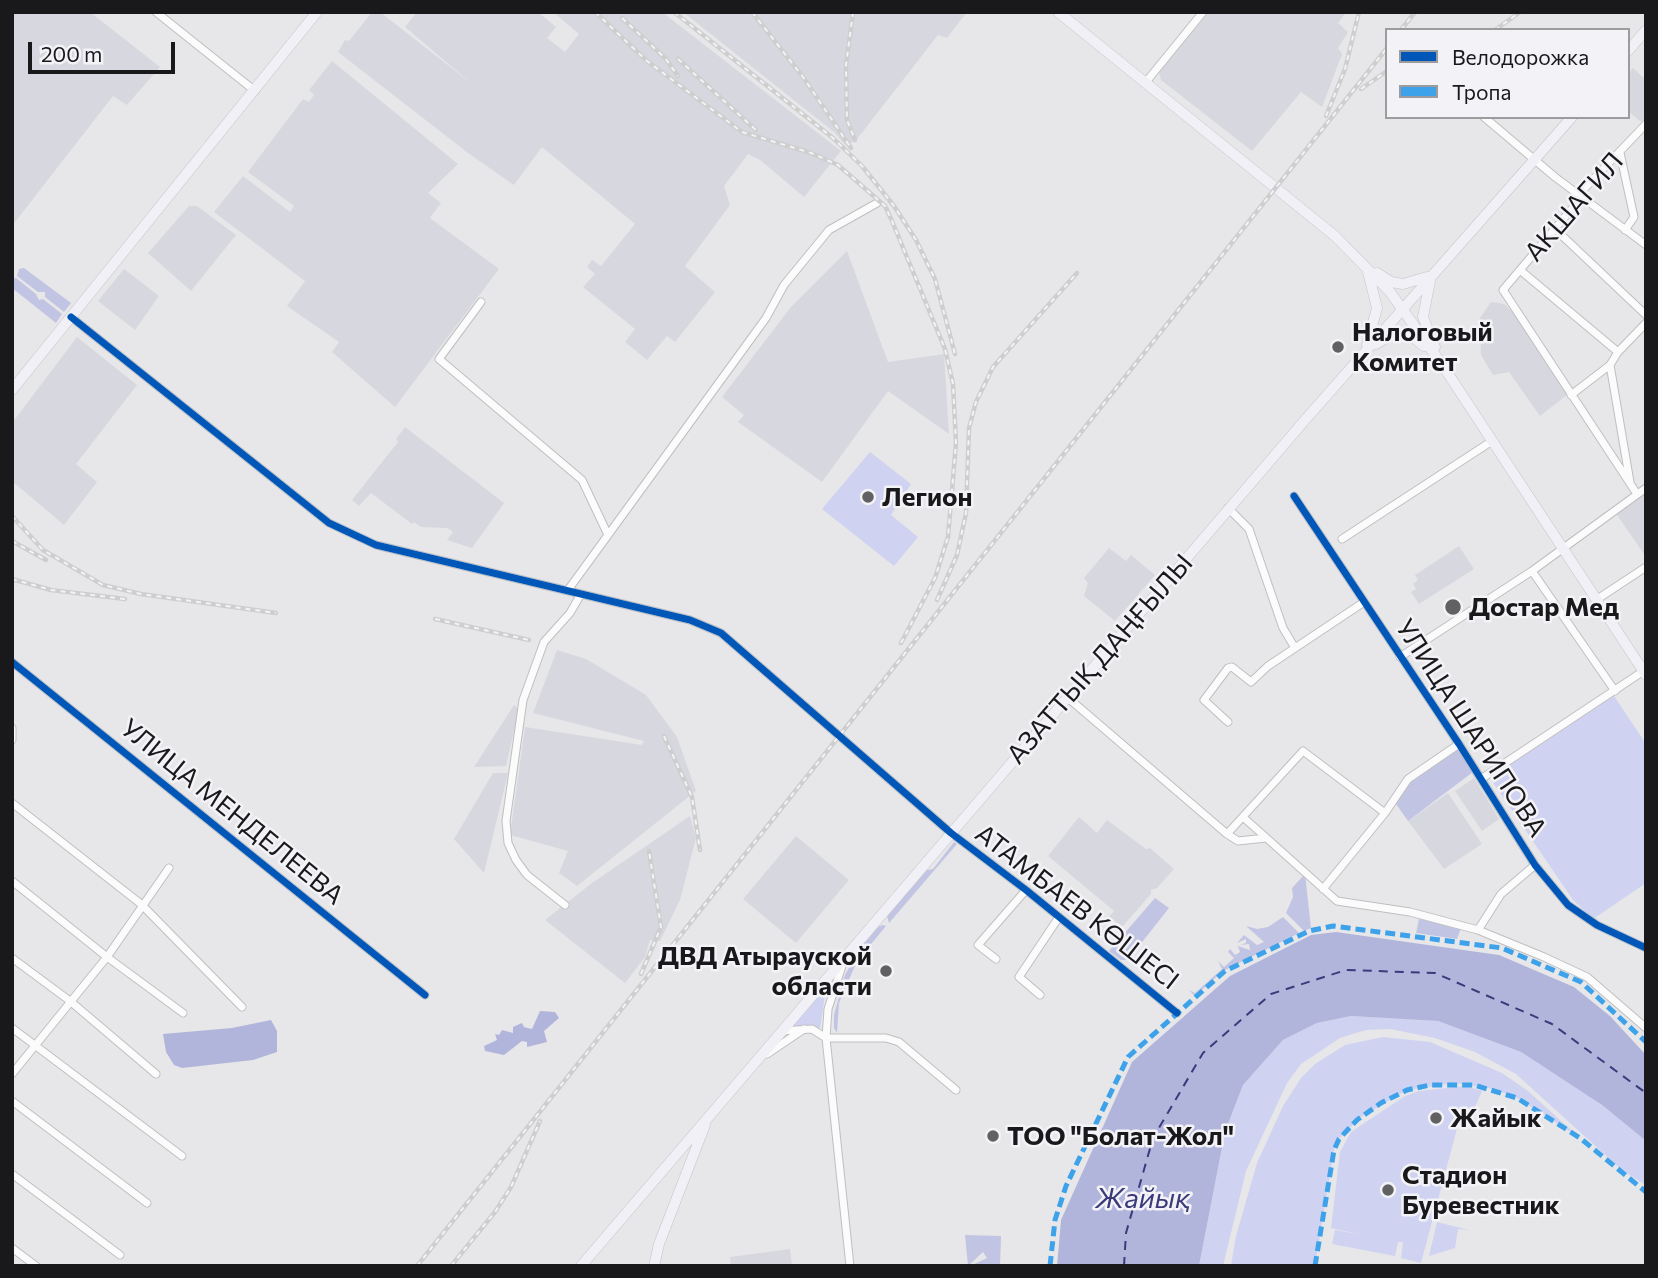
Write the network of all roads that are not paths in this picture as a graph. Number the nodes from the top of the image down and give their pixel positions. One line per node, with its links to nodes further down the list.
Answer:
1 (156, 12): 8 (street)
2 (317, 12): 8 (main road)
3 (1058, 12): 7 (main road)
4 (1203, 12): 7 (street)
5 (1646, 30): 6 (main road)
6 (1630, 49)
7 (1146, 82): 19 (main road)
8 (255, 91): 25 (main road)
9 (1486, 119): 13 (street)
10 (1570, 119): 13 (main road)
11 (1646, 124): 12 (street, АКШАГИЛ)
12 (1620, 153): 14 (street, АКШАГИЛ); 17 (street)
13 (1535, 161): 14 (street); 20 (main road)
14 (1581, 198): 16 (street, АКШАГИЛ); 17 (street)
15 (877, 203): 39 (street)
16 (1555, 229): 21 (street, АКШАГИЛ); 24 (street)
17 (1625, 230): 18 (street)
18 (1646, 245)
19 (1362, 262): 20 (main road); 23 (main road); 28 (main road)
20 (1438, 268): 23 (main road, АЗАТТЫҚ ДАҢҒЫЛЫ); 29 (main road)
21 (1520, 270): 27 (street); 32 (street, АКШАГИЛ)
22 (481, 302): 39 (street)
23 (1403, 309): 28 (main road, АЗАТТЫҚ ДАҢҒЫЛЫ); 29 (main road)
24 (1646, 315)
25 (71, 317): 31 (main road); 44 (street, АТАМБАЕВ КӨШЕСІ)
26 (1646, 323): 27 (street)
27 (1618, 352): 30 (street)
28 (1359, 357): 29 (main road); 38 (main road, АЗАТТЫҚ ДАҢҒЫЛЫ)
29 (1439, 361): 33 (main road)
30 (1610, 365): 32 (street); 34 (street)
31 (12, 390)
32 (1571, 395): 34 (street)
33 (1492, 440): 40 (street); 41 (main road)
34 (1631, 485): 36 (street)
35 (1646, 488): 36 (street)
36 (1637, 494): 41 (street)
37 (1294, 496): 47 (street, УЛИЦА ШАРИПОВА)
38 (1228, 509): 48 (street); 53 (main road, АЗАТТЫҚ ДАҢҒЫЛЫ)
39 (608, 535): 44 (street)
40 (1342, 539)
41 (1563, 549): 43 (street); 46 (main road)
42 (1646, 567): 46 (street)
43 (1531, 572): 49 (street); 52 (street)
44 (568, 590): 45 (street, АТАМБАЕВ КӨШЕСІ)
45 (582, 594): 62 (street, АТАМБАЕВ КӨШЕСІ); 70 (street)
46 (1596, 600): 51 (main road)
47 (1364, 603): 48 (street); 49 (street, УЛИЦА ШАРИПОВА)
48 (1295, 648): 54 (street)
49 (1400, 657): 57 (street, УЛИЦА ШАРИПОВА)
50 (12, 662): 79 (street, УЛИЦА МЕНДЕЛЕЕВА)
51 (1645, 672): 52 (street)
52 (1615, 691): 58 (street)
53 (1067, 697): 62 (main road, АЗАТТЫҚ ДАҢҒЫЛЫ); 63 (street)
54 (1227, 722)
55 (12, 728): 56 (street)
56 (13, 740)
57 (1459, 744): 58 (street, УЛИЦА ШАРИПОВА); 60 (street)
58 (1481, 779): 65 (street, УЛИЦА ШАРИПОВА)
59 (12, 803): 71 (street)
60 (1385, 813): 61 (street); 68 (street)
61 (1243, 817): 63 (street); 64 (street)
62 (951, 833): 69 (street, АТАМБАЕВ КӨШЕСІ); 77 (main road, АЗАТТЫҚ ДАҢҒЫЛЫ)
63 (1227, 834): 64 (street)
64 (1266, 838): 68 (street)
65 (1535, 865): 73 (street); 74 (street, УЛИЦА ШАРИПОВА)
66 (169, 868): 71 (street)
67 (12, 881): 75 (street)
68 (1323, 889): 73 (street)
69 (1026, 890): 72 (street, АТАМБАЕВ КӨШЕСІ); 78 (street)
70 (565, 905)
71 (143, 906): 75 (street); 82 (street)
72 (1059, 917): 80 (street); 84 (street, АТАМБАЕВ КӨШЕСІ)
73 (1478, 930): 86 (street)
74 (1646, 948)
75 (107, 957): 81 (street); 83 (street)
76 (12, 958): 81 (street)
77 (844, 959): 88 (main road, АЗАТТЫҚ ДАҢҒЫЛЫ); 89 (street)
78 (996, 959)
79 (425, 995)
80 (1040, 995)
81 (70, 1001): 90 (street); 93 (street)
82 (242, 1007)
83 (183, 1013)
84 (1177, 1013)
85 (12, 1028): 90 (street)
86 (1646, 1028)
87 (804, 1029): 88 (street); 89 (street); 91 (street)
88 (781, 1031): 91 (main road, АЗАТТЫҚ ДАҢҒЫЛЫ)
89 (826, 1038): 94 (street); 105 (street)
90 (36, 1046): 92 (street); 97 (street)
91 (750, 1067): 96 (main road, АЗАТТЫҚ ДАҢҒЫЛЫ)
92 (12, 1074)
93 (156, 1074)
94 (956, 1090)
95 (12, 1101): 99 (street)
96 (708, 1118): 103 (main road, АЗАТТЫҚ ДАҢҒЫЛЫ); 104 (main road)
97 (182, 1156)
98 (12, 1174): 101 (street)
99 (147, 1203)
100 (12, 1248): 102 (street)
101 (120, 1255)
102 (36, 1266)
103 (581, 1266)
104 (653, 1266)
105 (850, 1266)

